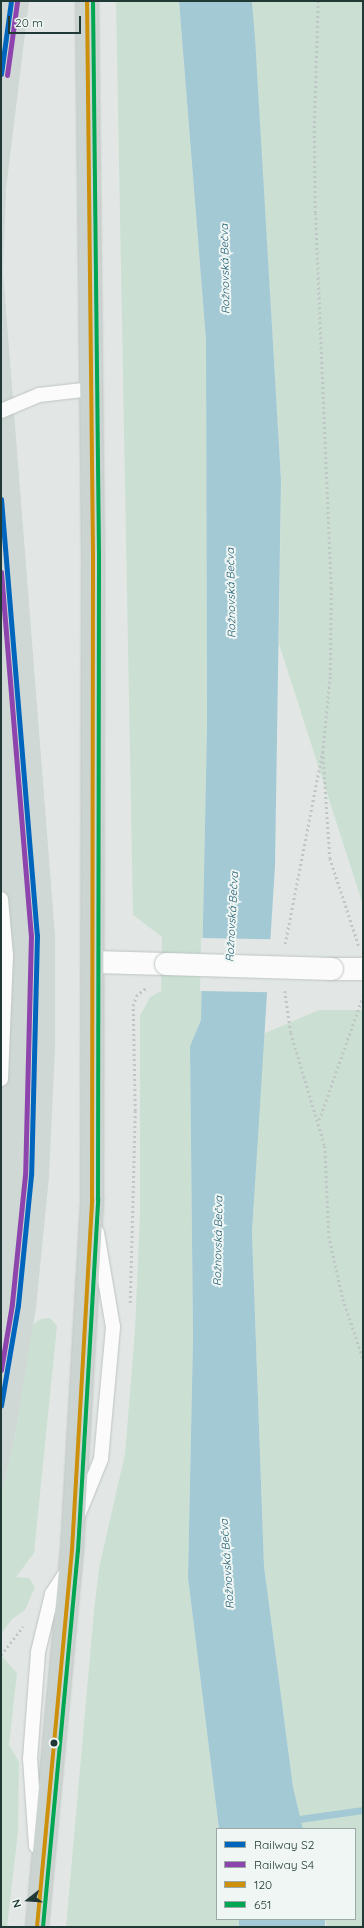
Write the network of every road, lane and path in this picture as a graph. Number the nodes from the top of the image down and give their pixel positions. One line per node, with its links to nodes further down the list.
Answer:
1 (88, 1): 3 (main road)
2 (318, 1): 5 (path)
3 (92, 389): 4 (lane); 9 (main road)
4 (1, 411)
5 (323, 748): 7 (path); 8 (path)
6 (1, 899): 13 (lane)
7 (285, 952)
8 (362, 959): 9 (street, bridge)
9 (94, 962): 19 (main road)
10 (149, 986): 15 (path)
11 (285, 989): 14 (path)
12 (363, 996): 14 (path)
13 (1, 1078)
14 (318, 1120): 16 (path)
15 (130, 1305)
16 (363, 1358)
17 (25, 1624): 18 (path)
18 (1, 1655)
19 (38, 1918)

